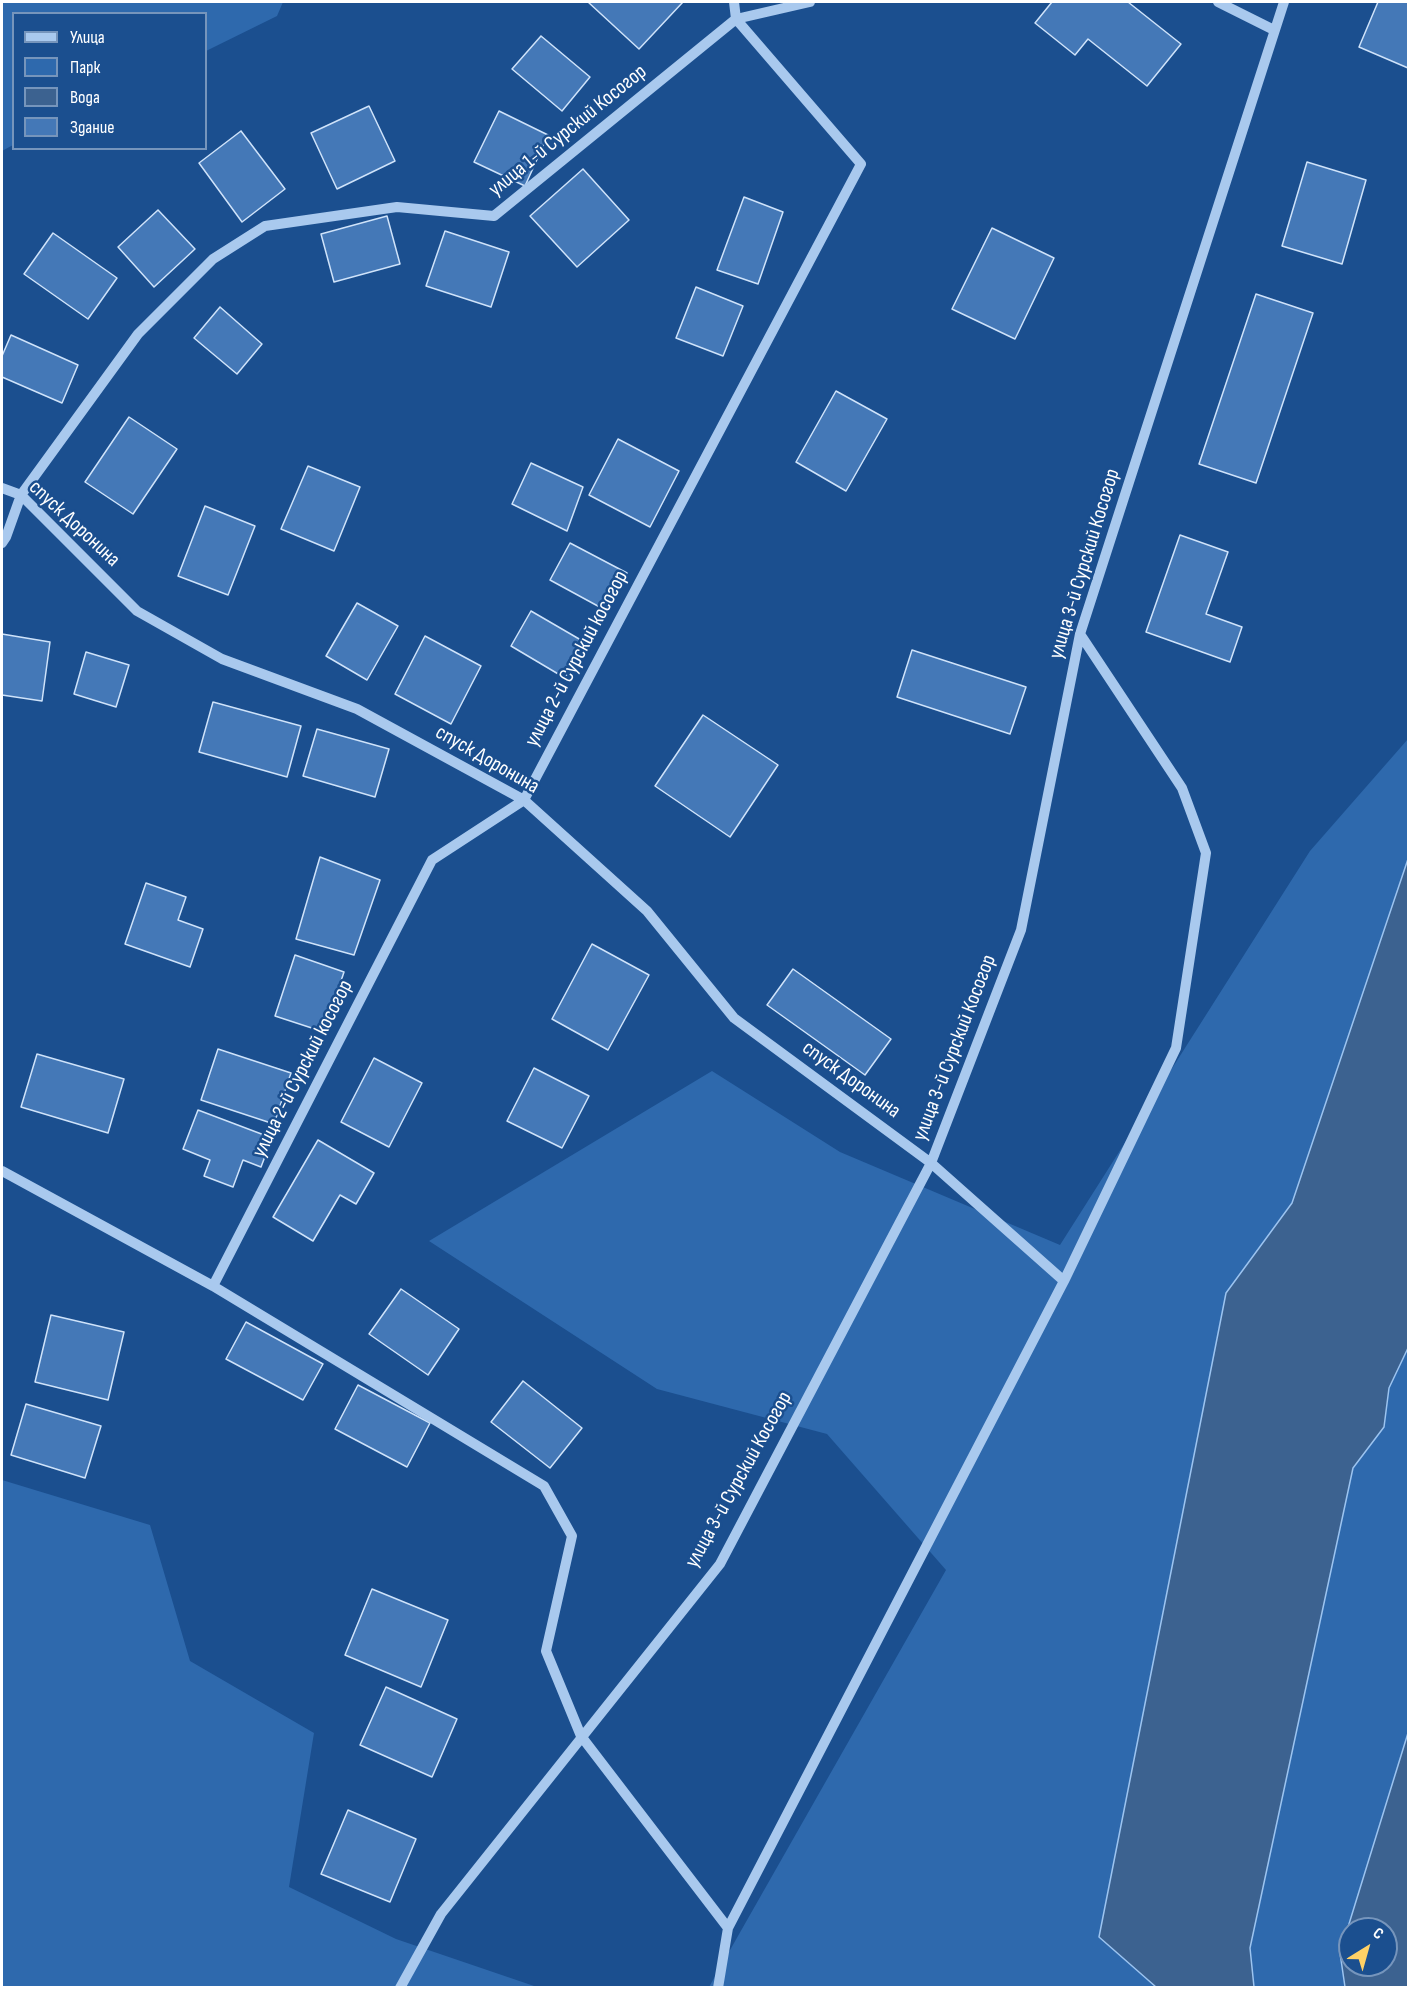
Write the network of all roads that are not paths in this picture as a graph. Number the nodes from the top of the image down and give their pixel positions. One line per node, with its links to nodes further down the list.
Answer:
1 (734, 2): 5 (street)
2 (810, 2): 5 (street, улица 1-й Сурский Косогор)
3 (1218, 2): 6 (street)
4 (1284, 2): 6 (street, улица 3-й Сурский Косогор)
5 (736, 19): 8 (street, улица 1-й Сурский Косогор); 11 (street, улица 2-й Сурский косогор)
6 (1274, 30): 10 (street, улица 3-й Сурский Косогор)
7 (2, 488): 8 (street, спуск Доронина)
8 (21, 495): 9 (street, улица 1-й Сурский Косогор); 11 (street, спуск Доронина)
9 (2, 543)
10 (1080, 634): 12 (street, улица 3-й Сурский Косогор); 14 (street)
11 (524, 800): 12 (street, спуск Доронина); 15 (street, улица 2-й Сурский косогор)
12 (931, 1163): 14 (street, спуск Доронина); 16 (street, улица 3-й Сурский Косогор)
13 (2, 1171): 15 (street)
14 (1064, 1281): 17 (street)
15 (213, 1286): 16 (street)
16 (581, 1736): 17 (street); 18 (street, улица 3-й Сурский Косогор)
17 (728, 1928): 19 (street)
18 (400, 1988)
19 (718, 1988)

